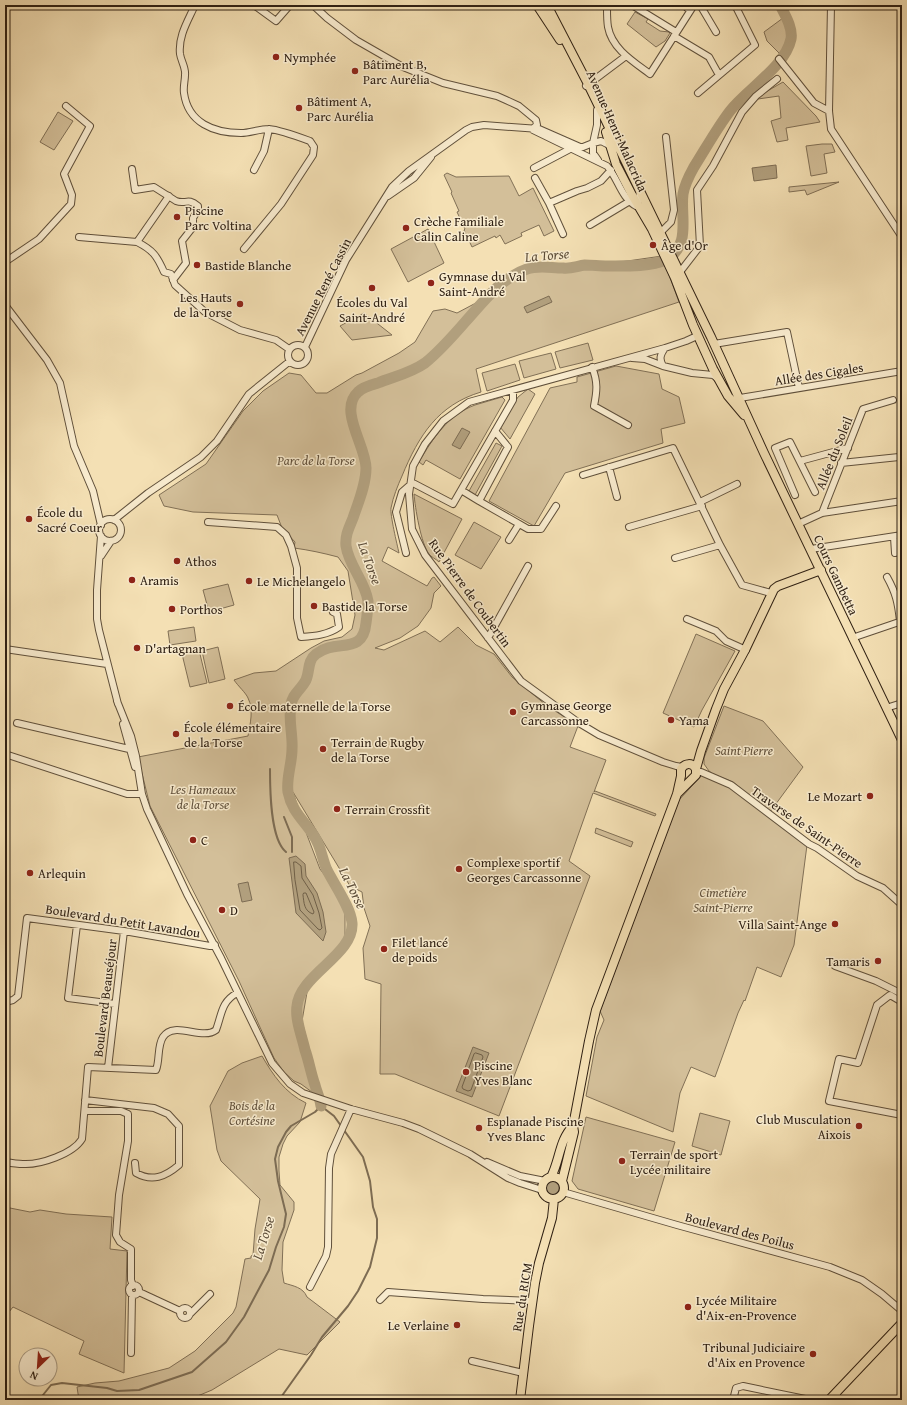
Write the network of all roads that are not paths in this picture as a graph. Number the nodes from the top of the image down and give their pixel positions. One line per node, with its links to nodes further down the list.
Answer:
1 (195, 5): 28 (street)
2 (254, 5): 3 (street)
3 (290, 5)
4 (313, 5): 26 (street)
5 (537, 5): 21 (main road, Avenue Henri Malacrida)
6 (546, 5): 21 (main road, Avenue Henri Malacrida)
7 (632, 5): 16 (street)
8 (684, 5): 14 (street)
9 (694, 5): 14 (street)
10 (700, 5): 15 (street)
11 (735, 5): 19 (street)
12 (831, 5): 25 (street)
13 (607, 6): 17 (street)
14 (690, 11): 16 (street)
15 (716, 32)
16 (675, 34): 17 (street); 19 (street)
17 (626, 56): 21 (street)
18 (780, 60): 25 (street)
19 (719, 75): 22 (street)
20 (777, 79): 55 (street)
21 (587, 85): 24 (main road, Avenue Henri Malacrida); 35 (main road, Avenue Henri Malacrida)
22 (698, 93)
23 (66, 106): 54 (street)
24 (597, 110): 32 (street); 33 (main road, Avenue Henri Malacrida)
25 (829, 111): 50 (street)
26 (530, 115): 27 (street); 29 (street)
27 (536, 120): 29 (street); 30 (street)
28 (269, 129): 39 (street); 52 (street)
29 (532, 129): 30 (street); 34 (street); 62 (street, Avenue René Cassin)
30 (555, 136): 32 (street)
31 (666, 137): 47 (street)
32 (593, 143): 33 (street); 36 (street)
33 (610, 145): 35 (street); 45 (main road, Avenue Henri Malacrida)
34 (570, 149): 36 (street); 37 (street)
35 (620, 151): 42 (main road, Avenue Henri Malacrida)
36 (601, 162): 40 (street)
37 (534, 168)
38 (132, 169): 43 (street)
39 (254, 170)
40 (611, 170): 44 (street); 45 (street)
41 (535, 178): 44 (street)
42 (640, 191): 45 (street, Avenue Henri Malacrida); 47 (main road, Avenue Henri Malacrida)
43 (169, 196): 51 (street); 56 (street)
44 (549, 203): 48 (street)
45 (634, 204): 46 (street); 53 (main road, Avenue Henri Malacrida)
46 (590, 224)
47 (660, 233): 53 (main road, Avenue Henri Malacrida)
48 (563, 234)
49 (79, 237): 51 (street)
50 (902, 237)
51 (137, 242): 56 (street)
52 (244, 249)
53 (669, 258): 55 (main road, Cours Gambetta); 58 (main road, Cours Gambetta)
54 (5, 262)
55 (680, 272): 57 (main road, Cours Gambetta)
56 (173, 280): 64 (street)
57 (694, 302): 58 (main road); 61 (main road, Cours Gambetta)
58 (684, 303): 60 (main road, Cours Gambetta)
59 (5, 305): 96 (street)
60 (697, 336): 63 (street, Rue Pierre de Coubertin); 70 (main road, Cours Gambetta)
61 (714, 344): 71 (street); 73 (main road, Cours Gambetta)
62 (305, 347): 64 (street); 66 (street)
63 (665, 348): 65 (street, Rue Pierre de Coubertin); 67 (street)
64 (289, 350): 66 (street)
65 (626, 357): 67 (street); 68 (street, Rue Pierre de Coubertin)
66 (290, 362): 95 (street)
67 (663, 366): 70 (street)
68 (592, 367): 72 (street, Rue Pierre de Coubertin); 77 (street)
69 (902, 371): 71 (street, Allée des Cigales)
70 (718, 379): 75 (main road, Cours Gambetta)
71 (799, 388): 73 (street, Allée des Cigales)
72 (513, 390): 78 (street); 85 (street, Rue Pierre de Coubertin)
73 (740, 398): 75 (main road); 76 (main road, Cours Gambetta)
74 (893, 400): 79 (street, Allée du Soleil)
75 (731, 401): 76 (main road, Cours Gambetta)
76 (748, 420): 101 (main road, Cours Gambetta)
77 (628, 425)
78 (495, 431): 87 (street); 91 (street)
79 (848, 448): 81 (street); 82 (street, Allée du Soleil)
80 (899, 457): 82 (street)
81 (800, 461): 88 (street); 89 (street)
82 (841, 463): 97 (street, Allée du Soleil)
83 (609, 467): 84 (street); 90 (street); 93 (street)
84 (583, 475)
85 (410, 483): 87 (street); 112 (street); 123 (street, Rue Pierre de Coubertin)
86 (737, 484): 93 (street)
87 (461, 490): 91 (street)
88 (815, 492)
89 (795, 495)
90 (617, 497)
91 (479, 501): 100 (street)
92 (902, 501): 97 (street)
93 (701, 504): 104 (street); 110 (street)
94 (556, 506): 100 (street)
95 (129, 507): 98 (street); 103 (street)
96 (96, 509): 98 (street); 102 (street)
97 (822, 513): 101 (street)
98 (111, 520): 102 (street); 103 (street)
99 (208, 522): 120 (street)
100 (519, 524): 108 (street)
101 (798, 524): 111 (main road, Cours Gambetta)
102 (101, 525): 106 (street)
103 (120, 526): 109 (street)
104 (629, 527)
105 (902, 535): 107 (street)
106 (101, 536): 109 (street); 114 (street)
107 (894, 537): 111 (street); 113 (street)
108 (509, 540)
109 (111, 541): 114 (street)
110 (720, 545): 115 (street); 119 (street)
111 (811, 549): 117 (main road, Cours Gambetta)
112 (406, 553)
113 (895, 553)
114 (100, 558): 127 (street)
115 (675, 558)
116 (528, 566): 123 (street)
117 (821, 570): 119 (main road); 124 (main road, Cours Gambetta)
118 (887, 577): 122 (street)
119 (771, 593): 126 (main road)
120 (333, 612)
121 (687, 619): 126 (street)
122 (901, 621): 124 (street)
123 (488, 638): 134 (street, Rue Pierre de Coubertin)
124 (852, 638): 129 (main road, Cours Gambetta)
125 (5, 649): 127 (street)
126 (746, 650): 134 (main road)
127 (107, 664): 132 (street)
128 (902, 703): 129 (street)
129 (886, 708): 131 (main road, Cours Gambetta)
130 (16, 723): 132 (street)
131 (902, 740)
132 (131, 748): 135 (street)
133 (5, 754): 135 (street)
134 (686, 769): 136 (main road); 136 (main road); 137 (street, Traverse de Saint-Pierre)
135 (142, 794): 140 (street)
136 (677, 794): 152 (main road)
137 (902, 905)
138 (77, 925): 139 (street, Boulevard du Petit Lavandou); 144 (street, Boulevard du Petit Lavandou); 146 (street)
139 (124, 931): 140 (street, Boulevard du Petit Lavandou); 146 (street, Boulevard Beauséjour)
140 (214, 945): 142 (street)
141 (835, 966): 143 (street)
142 (238, 993): 147 (street); 149 (street)
143 (902, 994)
144 (5, 1002)
145 (902, 1002): 151 (street)
146 (115, 1004): 147 (street, Boulevard Beauséjour)
147 (108, 1068): 148 (street)
148 (86, 1100): 150 (street); 155 (street)
149 (351, 1110): 153 (street); 162 (street)
150 (85, 1111): 154 (street); 161 (street)
151 (902, 1115)
152 (573, 1126): 156 (main road); 157 (main road)
153 (480, 1159): 156 (street); 158 (street)
154 (5, 1162)
155 (135, 1163)
156 (548, 1179): 157 (main road); 158 (main road)
157 (562, 1181): 159 (main road)
158 (542, 1190): 160 (main road)
159 (563, 1192): 160 (main road); 168 (street, Boulevard des Poilus)
160 (554, 1199): 167 (main road, Rue du RICM)
161 (133, 1286): 163 (street); 164 (street)
162 (310, 1287)
163 (139, 1292): 164 (street); 165 (street)
164 (132, 1294): 170 (street)
165 (210, 1294)
166 (380, 1300): 167 (street)
167 (533, 1301): 172 (main road, Rue du RICM)
168 (902, 1310)
169 (902, 1323): 173 (main road)
170 (131, 1353)
171 (472, 1361): 172 (street)
172 (523, 1373): 174 (main road, Rue du RICM)
173 (837, 1396): 177 (main road)
174 (520, 1400)
175 (733, 1400): 176 (street)
176 (810, 1400)
177 (829, 1400)

